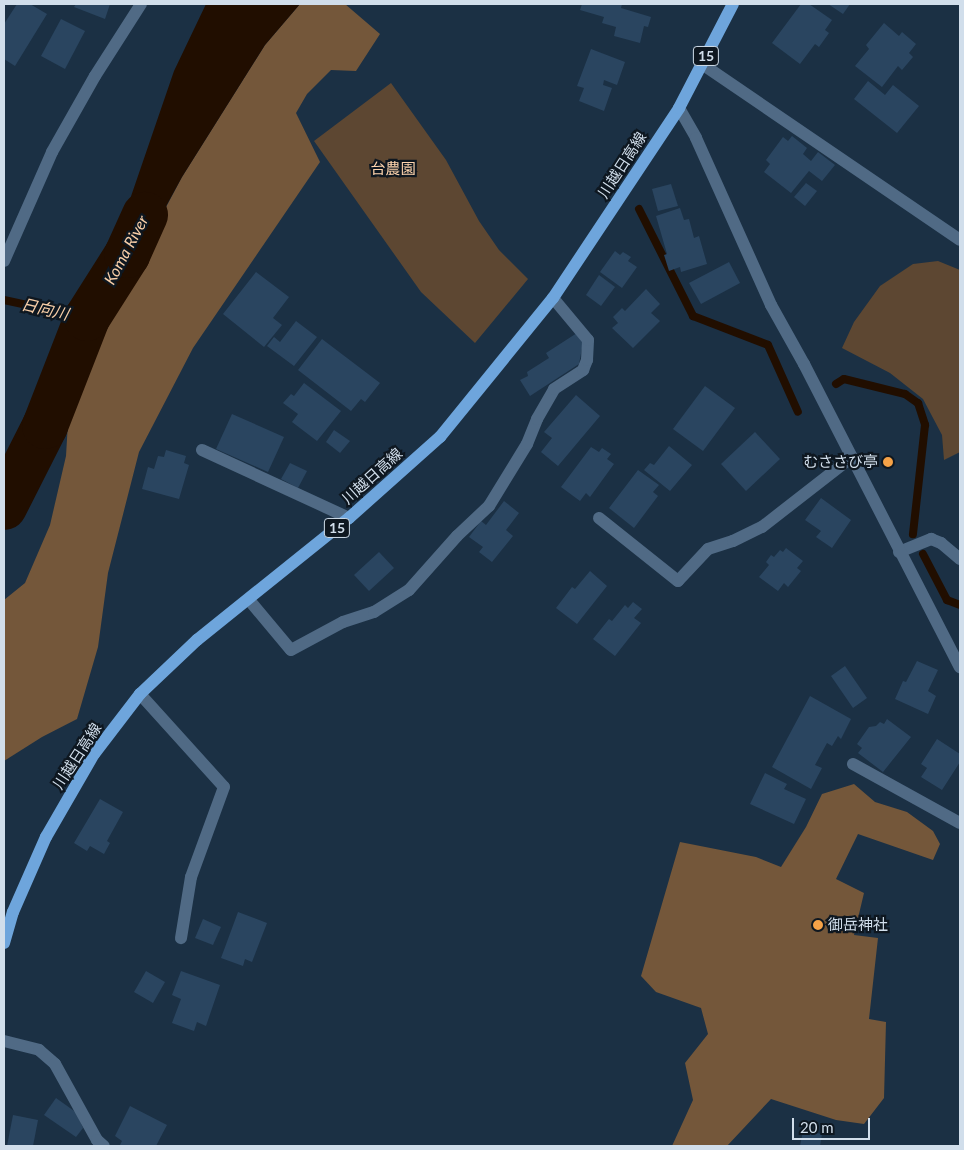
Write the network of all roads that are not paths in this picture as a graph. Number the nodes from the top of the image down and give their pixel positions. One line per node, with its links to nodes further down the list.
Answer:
1 (141, 4): 6 (street)
2 (733, 4): 3 (main road, 15)
3 (702, 64): 4 (main road, 15); 5 (street)
4 (679, 108): 7 (main road, 川越日高線 / 15); 9 (street)
5 (960, 240)
6 (4, 260)
7 (552, 298): 10 (main road, 川越日高線 / 15); 14 (street)
8 (202, 450): 10 (street)
9 (852, 457): 11 (street); 12 (street)
10 (350, 518): 14 (main road, 川越日高線 / 15)
11 (599, 518)
12 (899, 552): 13 (street); 15 (street)
13 (960, 559)
14 (249, 600): 16 (main road, 川越日高線 / 15)
15 (960, 667)
16 (140, 694): 19 (street); 20 (main road, 川越日高線 / 15)
17 (853, 764): 18 (street)
18 (960, 823)
19 (181, 938)
20 (4, 943)
21 (4, 1041): 22 (street)
22 (104, 1146)

